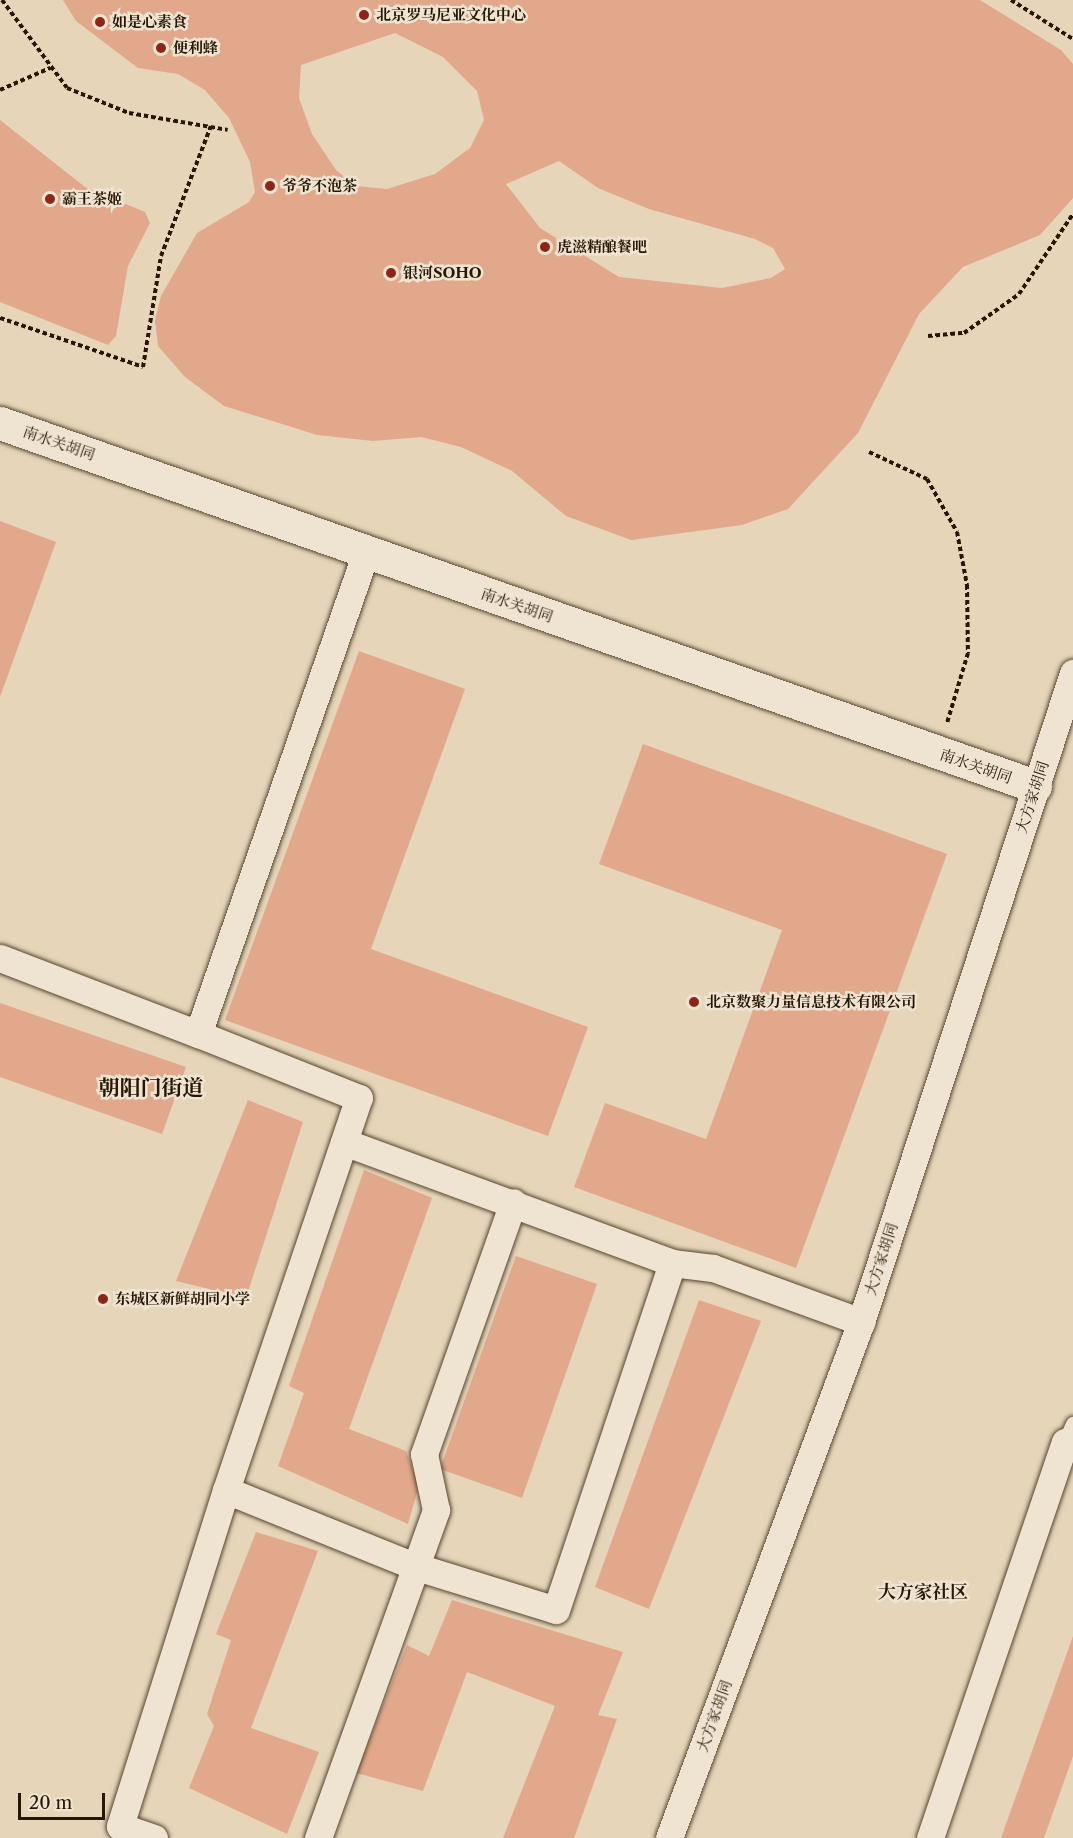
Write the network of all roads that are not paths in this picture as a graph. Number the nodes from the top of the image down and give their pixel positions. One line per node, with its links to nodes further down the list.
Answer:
1 (0, 423): 2 (street, 南水关胡同)
2 (366, 552): 4 (street, 南水关胡同); 6 (street)
3 (1073, 673): 4 (street, 大方家胡同)
4 (1035, 786): 10 (street, 大方家胡同)
5 (0, 958): 6 (street)
6 (198, 1034): 7 (street)
7 (344, 1142): 8 (street); 12 (street)
8 (513, 1202): 9 (street); 13 (street)
9 (672, 1263): 10 (street); 13 (street)
10 (861, 1322): 17 (street, 大方家胡同)
11 (1070, 1437): 18 (street)
12 (226, 1490): 13 (street); 14 (street)
13 (417, 1567): 16 (street)
14 (114, 1832): 15 (street)
15 (154, 1838)
16 (318, 1838)
17 (669, 1838)
18 (930, 1838)

